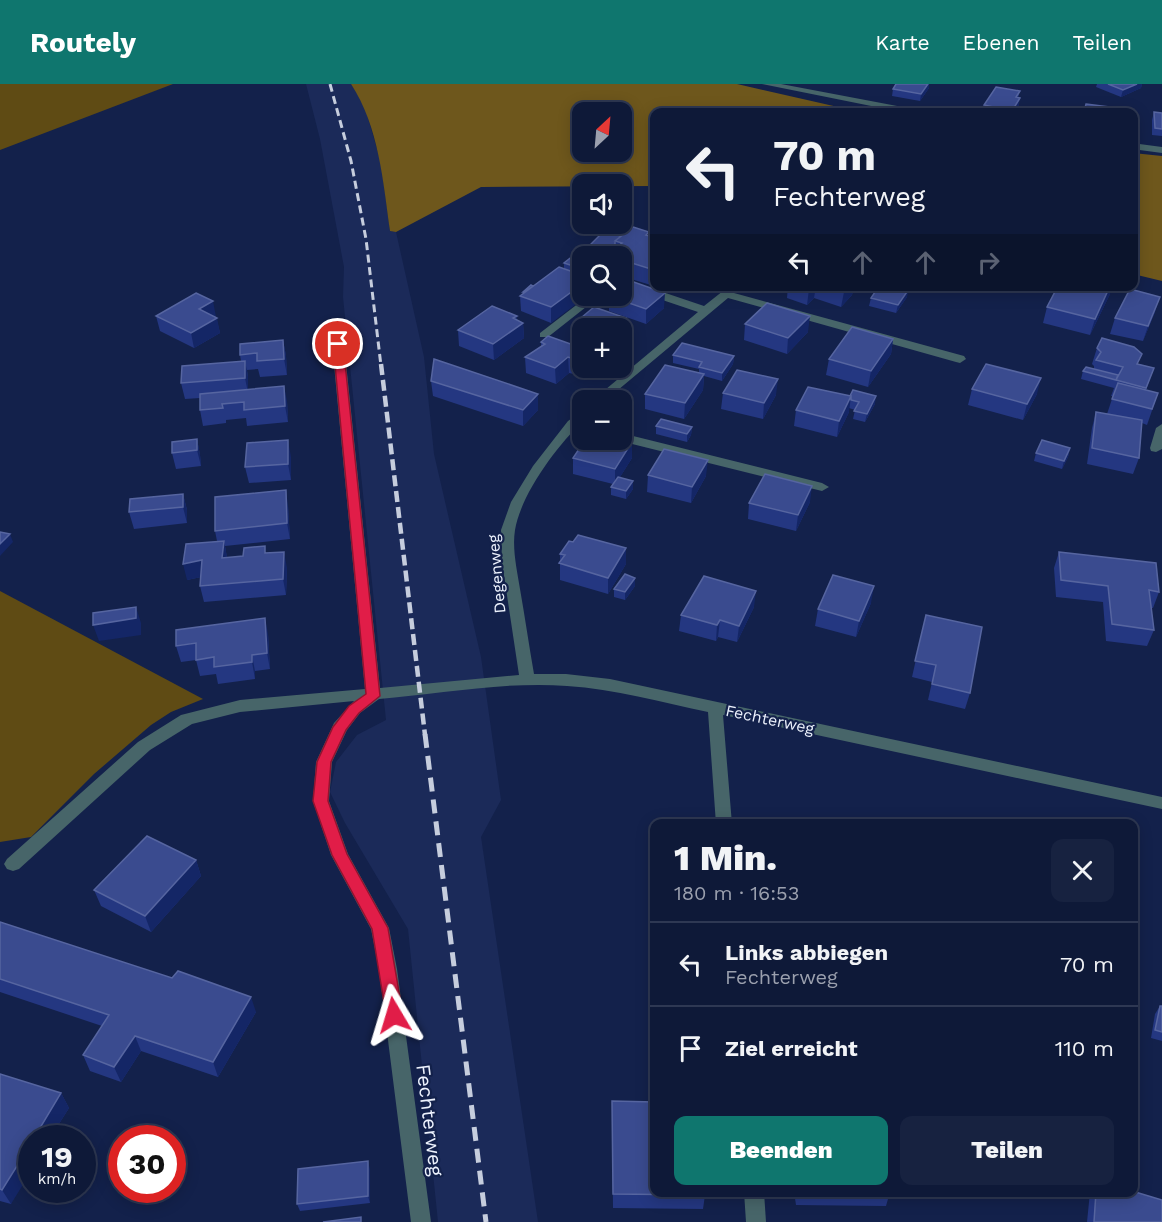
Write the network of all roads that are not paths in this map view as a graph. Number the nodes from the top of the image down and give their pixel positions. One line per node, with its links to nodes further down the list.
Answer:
1 (767, 84): 2 (street)
2 (892, 108)
3 (1138, 147): 4 (street)
4 (1162, 150)
5 (632, 285): 9 (street)
6 (729, 291): 9 (street)
7 (733, 291): 12 (street)
8 (581, 306): 10 (street)
9 (706, 310): 13 (street)
10 (544, 335)
11 (338, 344): 20 (street)
12 (960, 359)
13 (611, 390)
14 (1162, 428): 17 (street)
15 (572, 430): 19 (street, Degenweg)
16 (632, 440): 18 (street)
17 (1156, 448)
18 (822, 487)
19 (527, 680): 20 (street, Fechterweg); 21 (street, Fechterweg)
20 (373, 696): 24 (street); 26 (street, Fechterweg)
21 (715, 707): 22 (street, Fechterweg); 23 (street)
22 (1162, 803)
23 (724, 819)
24 (13, 864)
25 (754, 1197): 27 (street)
26 (421, 1222)
27 (756, 1222)

